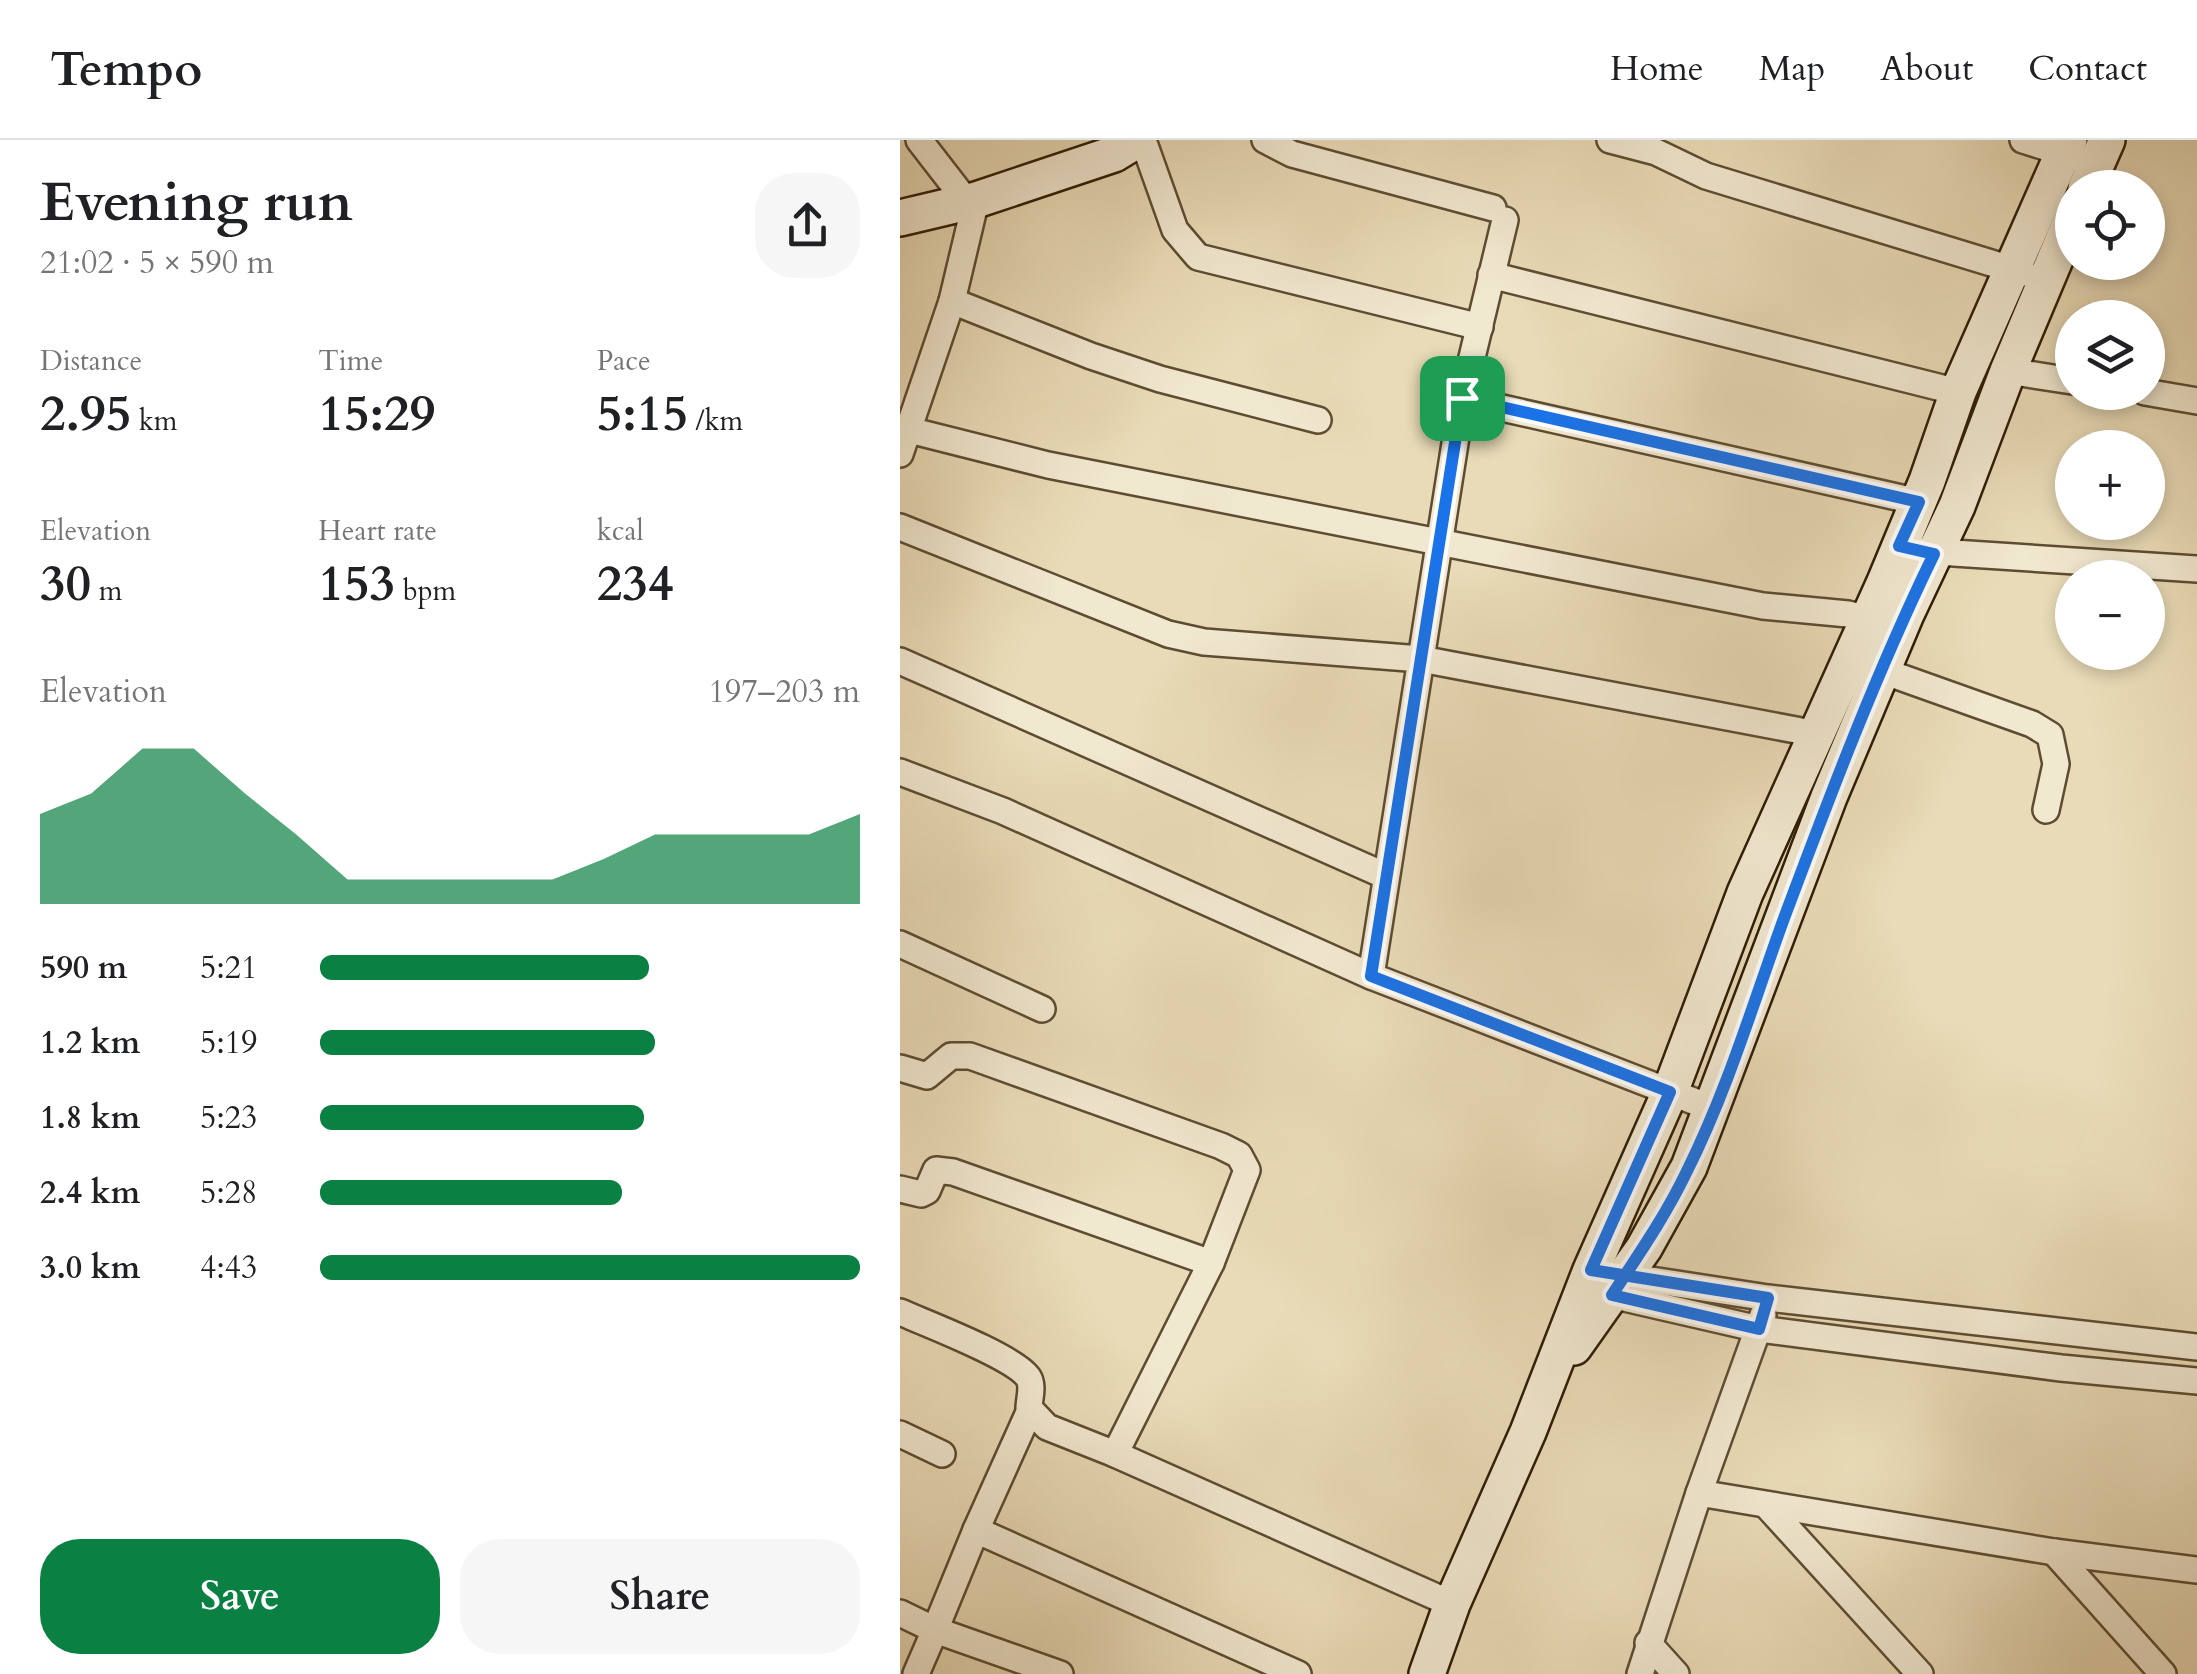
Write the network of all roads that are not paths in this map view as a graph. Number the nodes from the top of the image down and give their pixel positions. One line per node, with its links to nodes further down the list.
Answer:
1 (919, 140): 8 (street)
2 (1265, 140): 11 (street)
3 (1610, 140): 6 (street)
4 (2022, 140): 7 (street)
5 (1124, 143): 8 (street); 14 (street)
6 (1659, 146): 12 (street)
7 (2084, 157): 12 (street)
8 (972, 201): 9 (street); 13 (street)
9 (900, 218)
10 (2055, 241): 12 (street)
11 (1491, 275): 14 (street); 17 (street)
12 (2029, 275): 15 (street); 17 (street)
13 (952, 301): 21 (street); 22 (street)
14 (1480, 326): 19 (street)
15 (2008, 371): 16 (street); 28 (street)
16 (2055, 378)
17 (1958, 392): 24 (street)
18 (2165, 395): 20 (street)
19 (1462, 398): 24 (street); 26 (street)
20 (2197, 401)
21 (1318, 420)
22 (909, 430): 23 (street); 26 (street)
23 (900, 454)
24 (1919, 502): 27 (street)
25 (900, 527): 31 (street)
26 (1440, 541): 30 (street); 31 (street)
27 (1899, 546): 28 (street); 30 (street)
28 (1934, 554): 29 (street); 30 (street)
29 (2197, 569)
30 (1884, 623): 33 (street); 34 (street)
31 (1421, 658): 34 (street); 37 (street)
32 (900, 661): 37 (street)
33 (1883, 671): 36 (street); 43 (street)
34 (1817, 734): 42 (street)
35 (900, 772): 39 (street)
36 (2046, 810)
37 (1386, 876): 39 (street)
38 (900, 944): 40 (street)
39 (1371, 976): 42 (street)
40 (1042, 1008)
41 (900, 1068): 45 (street)
42 (1670, 1092): 43 (street); 46 (street)
43 (1714, 1110): 46 (street)
44 (900, 1189): 45 (street)
45 (1211, 1263): 55 (street)
46 (1603, 1282): 47 (street); 49 (street); 61 (street)
47 (1768, 1298): 49 (street); 50 (street)
48 (900, 1312): 52 (street)
49 (1759, 1329): 51 (street); 56 (street)
50 (2197, 1348)
51 (2197, 1381)
52 (1030, 1410): 55 (street); 58 (street)
53 (900, 1434): 54 (street)
54 (942, 1454)
55 (1116, 1454): 61 (street)
56 (1698, 1493): 57 (street); 64 (street)
57 (1768, 1507): 59 (street); 71 (street)
58 (976, 1530): 63 (street); 67 (street)
59 (2054, 1552): 60 (street); 72 (street)
60 (2197, 1570)
61 (1452, 1604): 68 (street)
62 (900, 1613): 63 (street)
63 (935, 1630): 65 (street); 66 (street)
64 (1648, 1643): 69 (street); 70 (street)
65 (916, 1674)
66 (1060, 1674)
67 (1298, 1674)
68 (1427, 1674)
69 (1640, 1674)
70 (1676, 1674)
71 (1920, 1674)
72 (2163, 1674)

